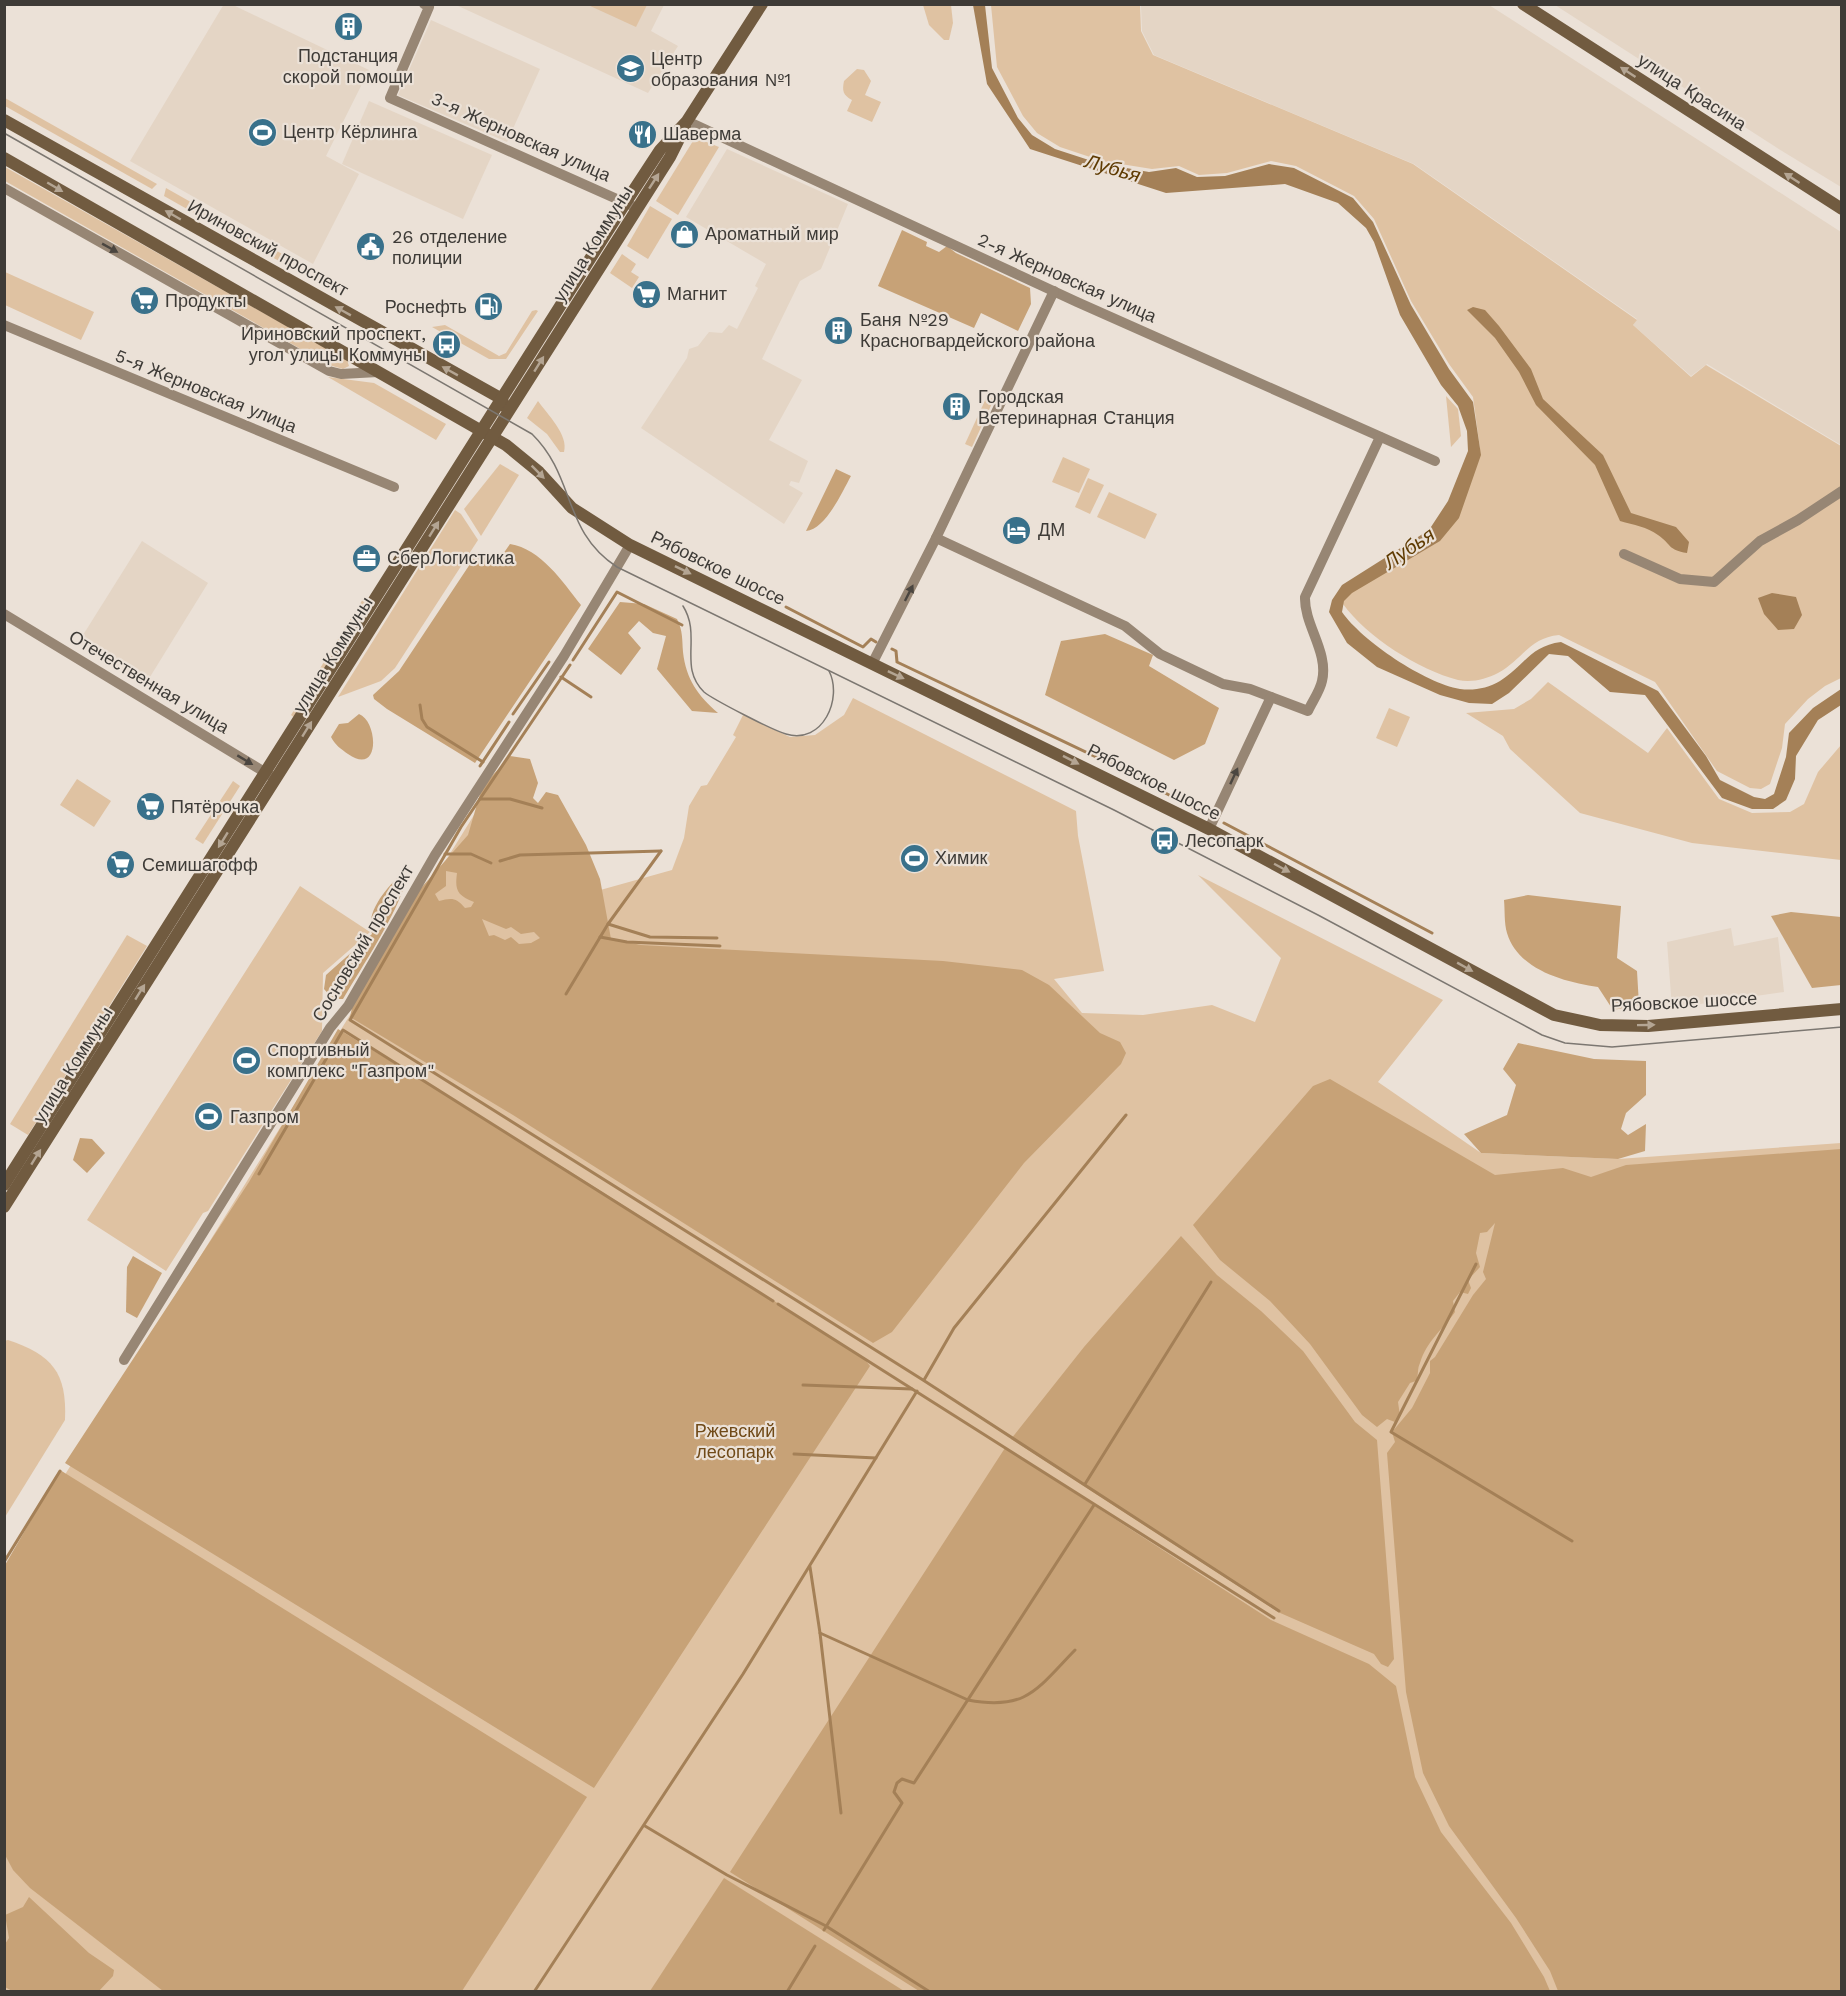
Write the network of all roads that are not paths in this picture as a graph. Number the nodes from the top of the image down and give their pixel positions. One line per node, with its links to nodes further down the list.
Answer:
1 (762, 4): 5 (main road, улица Коммуны)
2 (1523, 4): 9 (main road, улица Красина, one-way to 2)
3 (426, 6): 8 (street, 3-я Жерновская улица)
4 (4, 120): 13 (main road, Ириновский проспект, one-way to 4)
5 (687, 120): 8 (main road, улица Коммуны); 10 (street, 2-я Жерновская улица)
6 (4, 158): 12 (main road, one-way to 12)
7 (4, 189): 12 (street, one-way to 12)
8 (632, 205): 13 (main road, улица Коммуны); 14 (main road, улица Коммуны, one-way to 8)
9 (1842, 209)
10 (1054, 291): 16 (street, 2-я Жерновская улица); 20 (street)
11 (4, 326): 18 (street, 5-я Жерновская улица)
12 (378, 372): 15 (main road)
13 (502, 399): 14 (main road); 15 (main road, улица Коммуны)
14 (507, 413): 15 (main road, улица Коммуны)
15 (487, 434): 21 (main road, Рябовское шоссе, one-way to 21); 26 (main road, улица Коммуны)
16 (1380, 436): 17 (street, 2-я Жерновская улица); 25 (street)
17 (1435, 461)
18 (394, 487)
19 (1842, 491): 22 (street)
20 (936, 538): 24 (street, one-way to 20); 25 (street)
21 (630, 545): 24 (main road, Рябовское шоссе, one-way to 24); 31 (street, Сосновский проспект)
22 (1624, 554)
23 (4, 614): 26 (street, Отечественная улица, one-way to 26)
24 (872, 664): 27 (main road, Рябовское шоссе, one-way to 27)
25 (1271, 697): 27 (street, one-way to 25)
26 (271, 776): 29 (main road, улица Коммуны, one-way to 29); 30 (main road, улица Коммуны, one-way to 26)
27 (1209, 829): 28 (main road, Рябовское шоссе, one-way to 28)
28 (1842, 1010)
29 (4, 1185)
30 (4, 1207)
31 (124, 1360)

